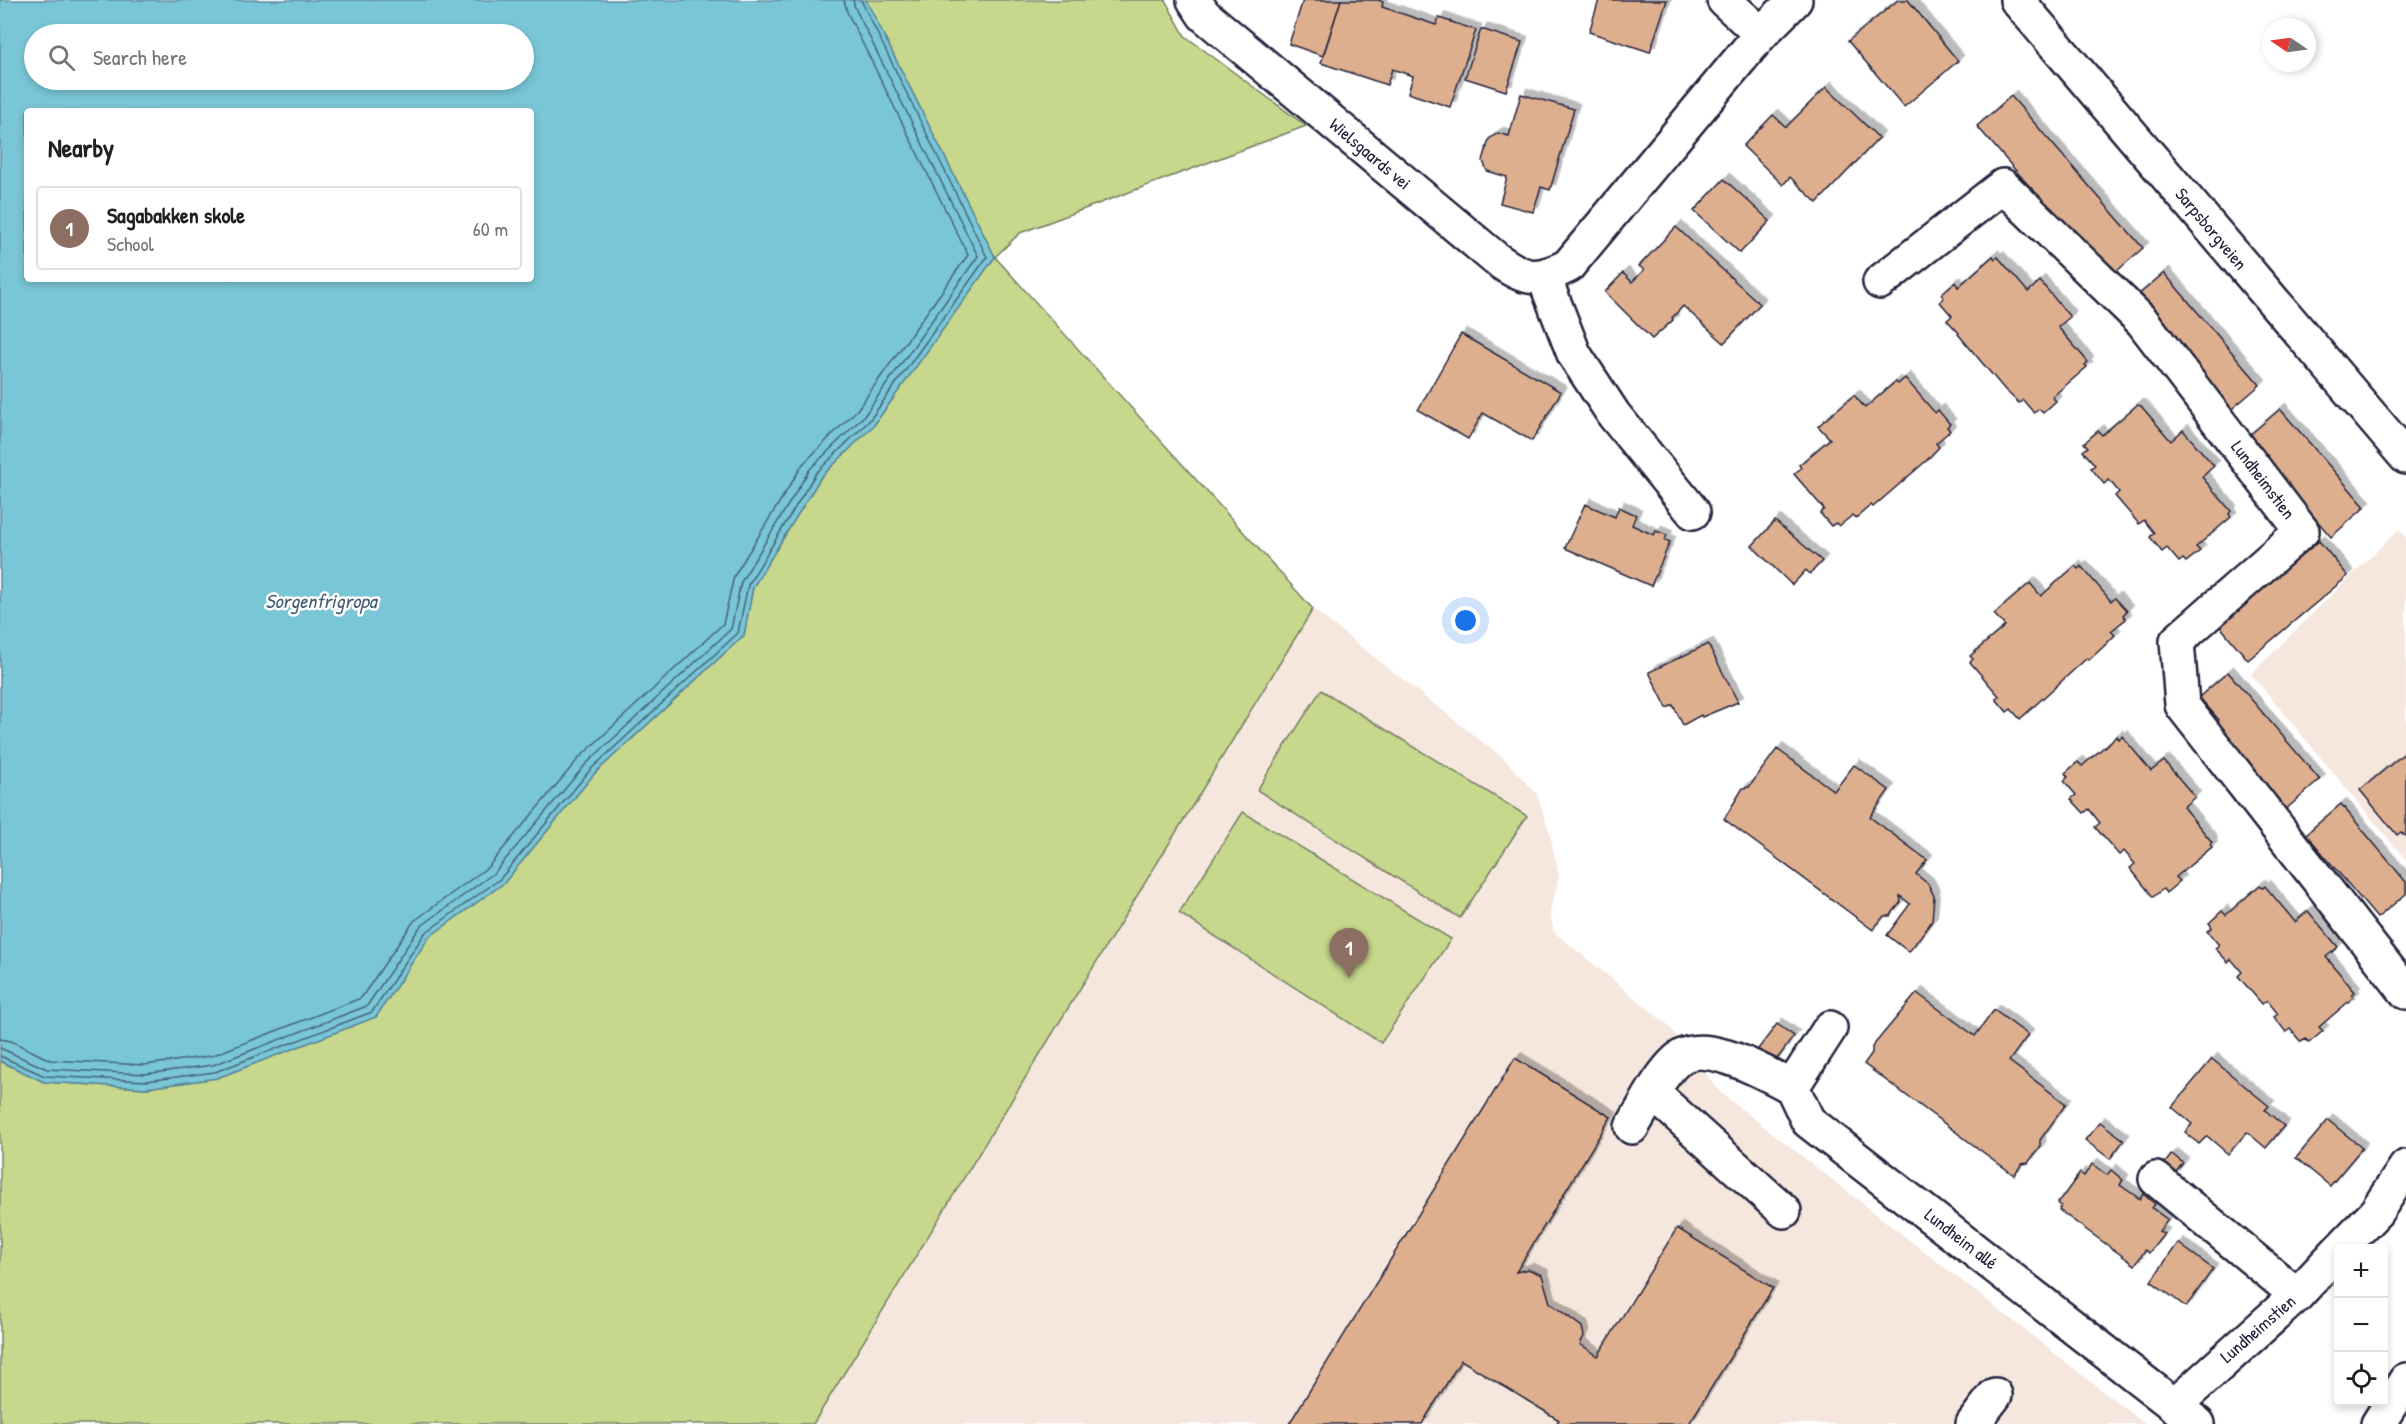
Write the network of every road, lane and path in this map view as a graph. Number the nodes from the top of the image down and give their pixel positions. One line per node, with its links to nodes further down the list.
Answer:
1 (1724, 0): 5 (main road)
2 (1795, 0): 5 (main road)
3 (2017, 0): 8 (main road, Sarpsborgveien)
4 (1199, 7): 6 (main road, Wielsgaards vei)
5 (1761, 34): 6 (main road)
6 (1544, 277): 9 (main road)
7 (1880, 282): 10 (main road, Lundheimstien)
8 (2406, 457)
9 (1693, 512)
10 (2406, 992)
11 (1830, 1028): 12 (main road)
12 (1792, 1087): 13 (main road); 23 (main road, Lundheim allé)
13 (1653, 1093): 14 (main road); 17 (main road)
14 (1632, 1126)
15 (2406, 1167): 18 (main road, Lundheimstien)
16 (2156, 1179): 20 (main road)
17 (1784, 1211)
18 (2346, 1244)
19 (2334, 1256): 20 (main road, Lundheimstien)
20 (2297, 1295): 23 (main road, Lundheimstien)
21 (2406, 1380): 25 (main road)
22 (1995, 1395): 24 (main road)
23 (2186, 1415)
24 (1972, 1424)
25 (2378, 1424)

